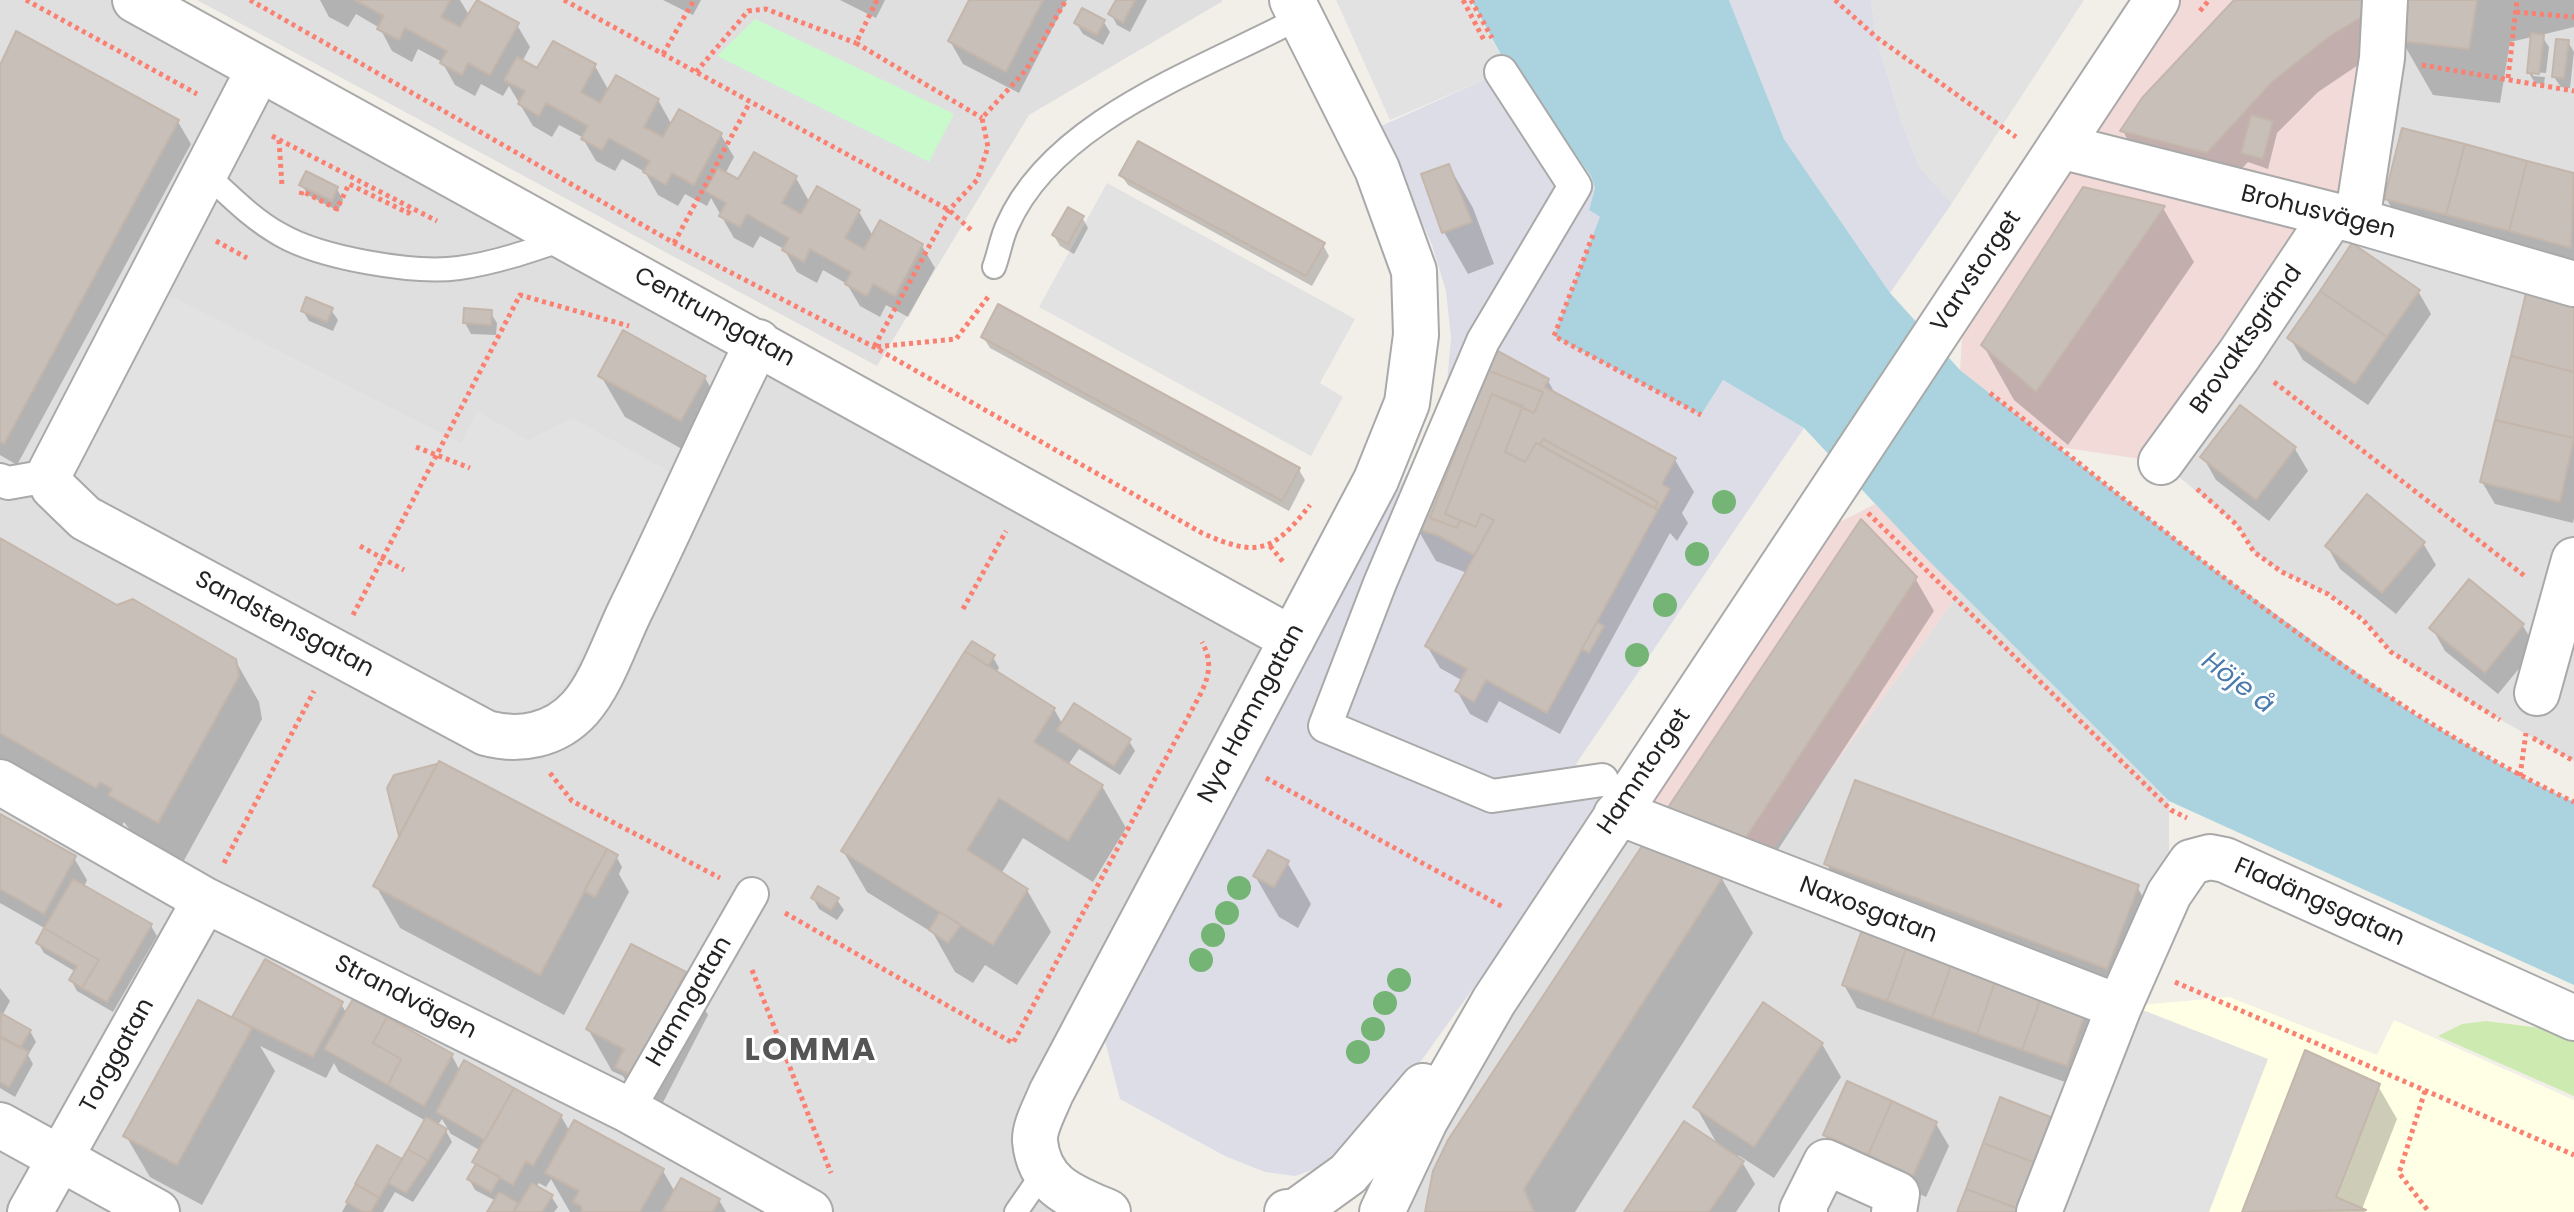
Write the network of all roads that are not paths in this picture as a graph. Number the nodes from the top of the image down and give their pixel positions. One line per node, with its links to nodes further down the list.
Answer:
1 (135, 0): 5 (street, Centrumgatan)
2 (2157, 0): 7 (street, Varvstorget)
3 (2385, 0): 9 (street)
4 (1296, 9): 11 (lane); 19 (street, Nya Hamngatan)
5 (258, 71): 8 (street); 10 (street, Centrumgatan)
6 (1501, 72): 22 (street)
7 (2060, 146): 9 (street, Brohusvägen); 17 (street, Varvstorget)
8 (205, 173): 10 (lane); 15 (street)
9 (2344, 219): 12 (street, Brohusvägen); 14 (street, Brovaktsgränd)
10 (569, 238): 13 (street, Centrumgatan)
11 (996, 261)
12 (2574, 284)
13 (758, 342): 15 (street, Sandstensgatan); 19 (street, Centrumgatan)
14 (2161, 462)
15 (48, 476): 16 (street)
16 (0, 480)
17 (1797, 544): 22 (street, Hamntorget)
18 (2574, 560): 20 (street)
19 (1292, 639): 31 (street, Nya Hamngatan)
20 (2532, 713)
21 (0, 782): 24 (street, Strandvägen)
22 (1609, 798): 25 (street, Hamntorget); 26 (street, Naxosgatan)
23 (752, 894): 28 (street, Hamngatan)
24 (205, 900): 28 (street, Strandvägen); 30 (street, Torggatan)
25 (1494, 1001): 33 (street, Hamntorget); 38 (street, Hamntorget)
26 (2119, 1007): 27 (street, Fladängsgatan); 41 (street, Fladängsgatan)
27 (2574, 1018)
28 (628, 1110): 32 (street, Strandvägen)
29 (0, 1125): 30 (street)
30 (59, 1160): 34 (street, Torggatan); 35 (street)
31 (1045, 1170): 36 (lane); 37 (street)
32 (823, 1198)
33 (1296, 1211)
34 (30, 1212)
35 (157, 1212)
36 (1016, 1212)
37 (1108, 1212)
38 (1382, 1212)
39 (1805, 1212): 40 (street)
40 (1894, 1212)
41 (2039, 1212)

